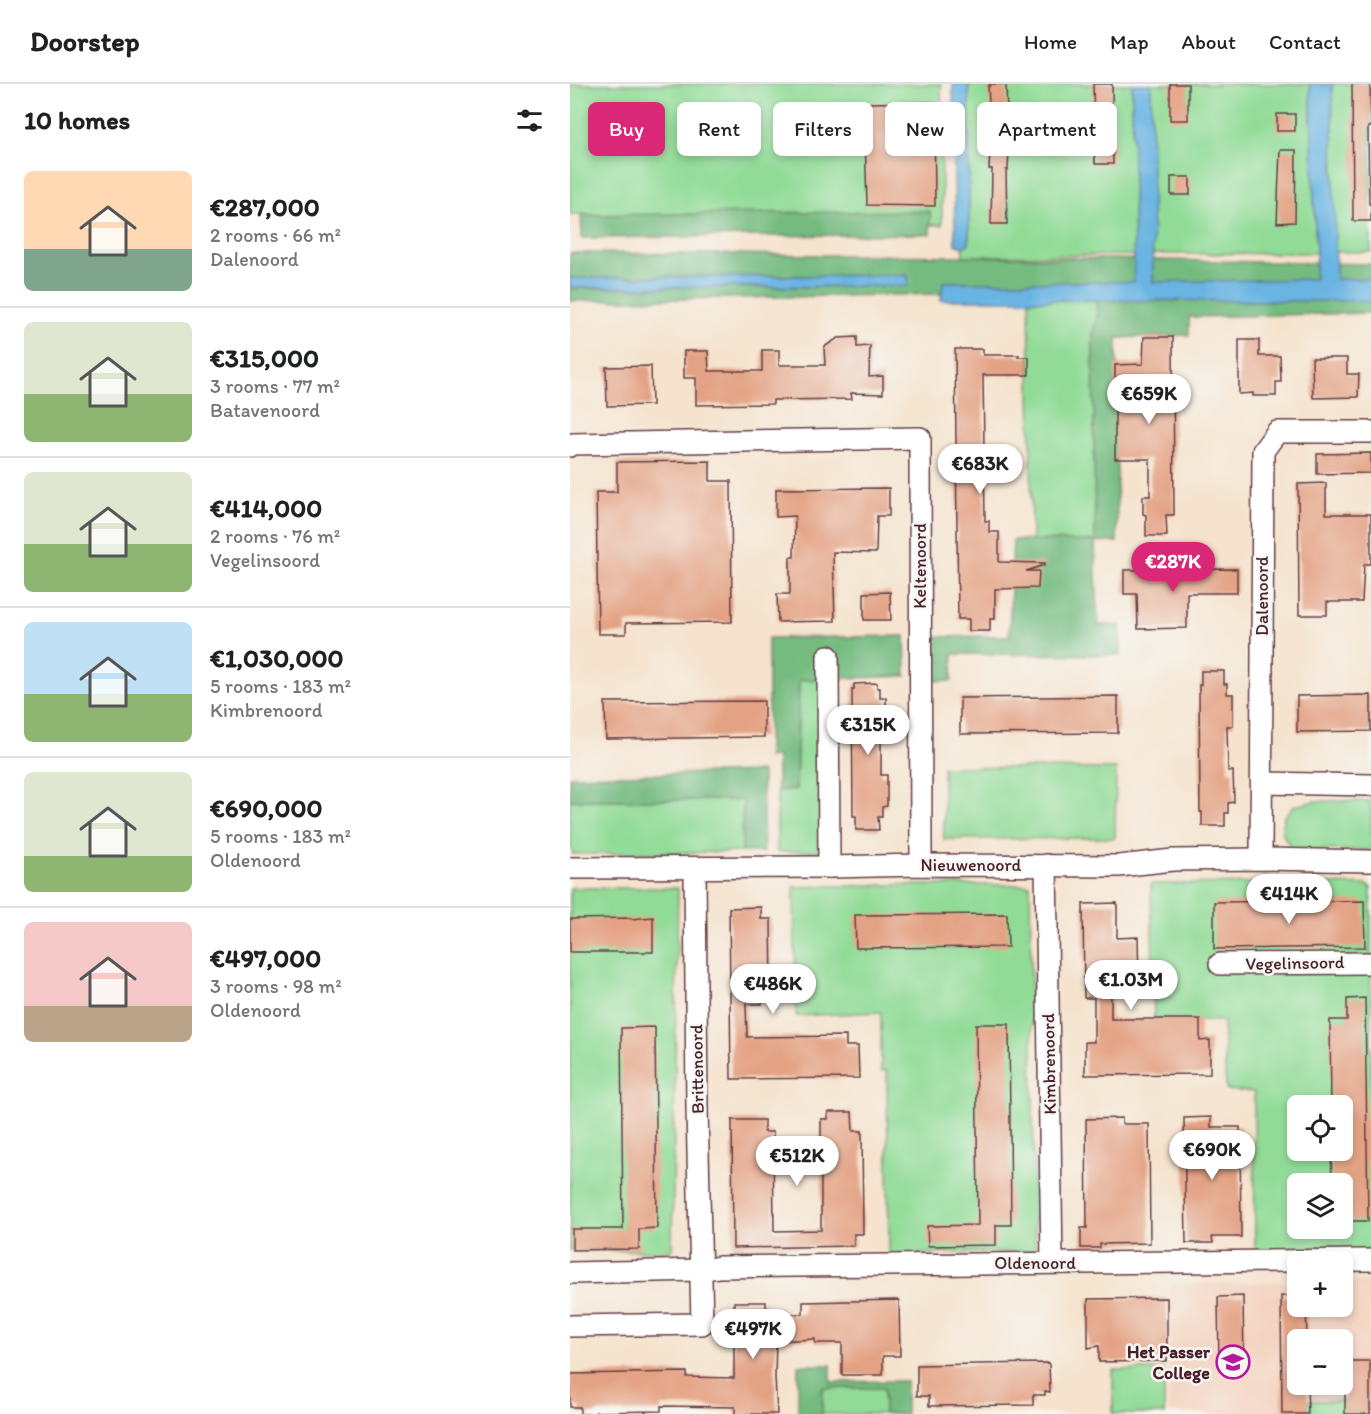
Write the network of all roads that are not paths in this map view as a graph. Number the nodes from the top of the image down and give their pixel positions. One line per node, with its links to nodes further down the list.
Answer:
1 (1371, 432): 4 (street, Dalenoord)
2 (570, 446): 8 (street, Keltenoord)
3 (828, 656): 10 (street)
4 (1262, 783): 5 (street); 6 (street, Dalenoord)
5 (1371, 785)
6 (1261, 859): 7 (street, Nieuwenoord); 9 (street, Nieuwenoord)
7 (1371, 861)
8 (921, 865): 9 (street, Nieuwenoord); 10 (street, Nieuwenoord)
9 (1046, 865): 16 (street, Kimbrenoord)
10 (829, 867): 12 (street, Nieuwenoord)
11 (570, 868): 12 (street, Nieuwenoord)
12 (694, 868): 17 (street, Brittenoord)
13 (1371, 963): 14 (street, Vegelinsoord)
14 (1220, 964)
15 (1371, 1260): 16 (street, Oldenoord)
16 (1052, 1263): 17 (street, Oldenoord)
17 (700, 1270): 18 (street, Oldenoord); 19 (street)
18 (570, 1273)
19 (570, 1326)

